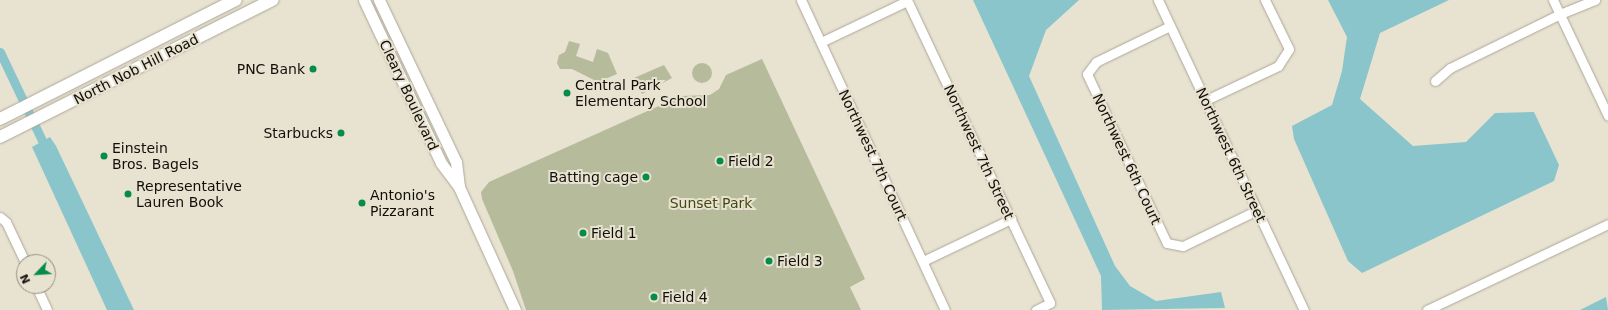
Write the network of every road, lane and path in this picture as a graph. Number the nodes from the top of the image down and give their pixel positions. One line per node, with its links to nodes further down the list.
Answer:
1 (236, 0): 17 (main road, North Nob Hill Road)
2 (272, 0): 18 (main road, North Nob Hill Road)
3 (364, 0): 19 (street, Cleary Boulevard)
4 (379, 0): 19 (street, Cleary Boulevard)
5 (801, 0): 13 (street, Northwest 7th Court)
6 (1158, 0): 12 (street, Northwest 6th Street)
7 (1265, 0): 15 (street)
8 (1553, 0): 11 (street)
9 (1595, 0): 11 (street)
10 (907, 1): 13 (street); 22 (street, Northwest 7th Street)
11 (1560, 14): 14 (street); 16 (street)
12 (1170, 26): 15 (street, Northwest 6th Street); 20 (street, Northwest 6th Court)
13 (821, 42): 25 (street, Northwest 7th Court)
14 (1435, 81)
15 (1206, 100): 20 (street, Northwest 6th Street)
16 (1608, 116)
17 (0, 119)
18 (0, 137)
19 (459, 187): 28 (street, Cleary Boulevard)
20 (1257, 210): 31 (street, Northwest 6th Street)
21 (0, 217): 24 (street)
22 (1011, 219): 25 (street); 30 (street, Northwest 7th Street)
23 (1608, 224): 32 (street)
24 (21, 254)
25 (923, 261): 29 (street, Northwest 7th Court)
26 (40, 294): 27 (street)
27 (47, 310)
28 (515, 310)
29 (944, 310)
30 (1036, 310)
31 (1304, 310)
32 (1427, 310)

